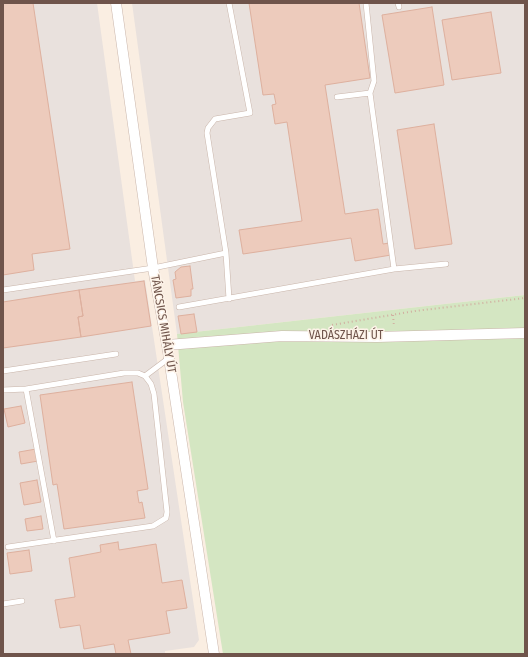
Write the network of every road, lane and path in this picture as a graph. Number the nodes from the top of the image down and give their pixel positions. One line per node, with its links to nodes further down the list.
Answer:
1 (116, 3): 8 (street, TÁNCSICS MIHÁLY ÚT)
2 (229, 3): 6 (lane)
3 (366, 3): 4 (lane)
4 (370, 93): 5 (lane); 9 (lane)
5 (337, 97)
6 (226, 253): 8 (lane); 12 (lane)
7 (446, 264): 9 (lane)
8 (153, 268): 10 (lane); 16 (street, TÁNCSICS MIHÁLY ÚT)
9 (394, 270): 12 (lane)
10 (3, 290)
11 (525, 298): 14 (path)
12 (229, 299): 13 (lane)
13 (179, 307)
14 (326, 326)
15 (525, 333): 16 (street, VADÁSZHÁZI ÚT)
16 (167, 346): 18 (street, TÁNCSICS MIHÁLY ÚT)
17 (116, 354): 19 (lane)
18 (169, 358): 20 (lane); 27 (street, TÁNCSICS MIHÁLY ÚT)
19 (3, 371)
20 (145, 376): 21 (lane); 23 (lane)
21 (26, 389): 22 (lane); 23 (lane)
22 (3, 390)
23 (54, 541): 24 (lane)
24 (8, 547)
25 (22, 601): 26 (lane)
26 (3, 604)
27 (213, 649): 28 (street, TÁNCSICS MIHÁLY ÚT)
28 (207, 654)

